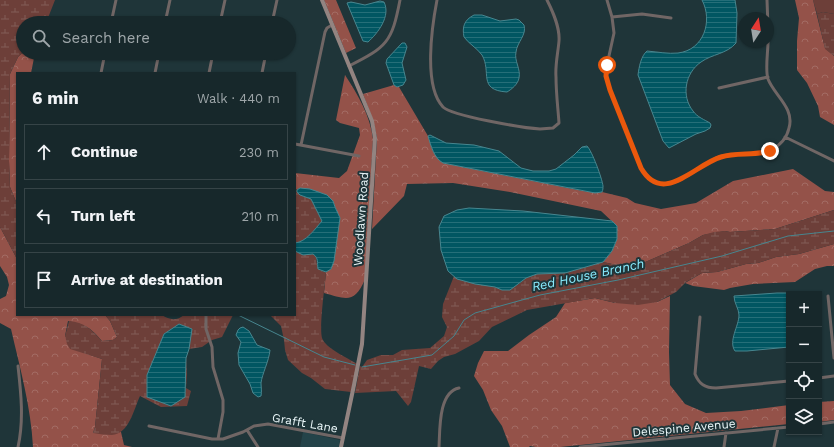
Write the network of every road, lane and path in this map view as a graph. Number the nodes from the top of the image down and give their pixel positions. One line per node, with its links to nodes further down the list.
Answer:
1 (116, 0): 12 (street)
2 (170, 0): 13 (street)
3 (224, 0): 14 (street)
4 (277, 0): 15 (street)
5 (322, 0): 18 (street, Woodlawn Road)
6 (400, 0): 24 (street)
7 (438, 0): 8 (street)
8 (547, 0)
9 (607, 0): 16 (street)
10 (767, 0): 11 (street)
11 (767, 12)
12 (113, 16)
13 (167, 16)
14 (221, 16)
15 (274, 16)
16 (612, 17): 17 (street); 31 (street)
17 (671, 18)
18 (332, 25): 24 (street, Woodlawn Road); 33 (street)
19 (768, 48): 29 (street)
20 (104, 60): 25 (street)
21 (158, 60): 26 (street)
22 (212, 60): 27 (street)
23 (265, 60): 28 (street)
24 (349, 66): 52 (street, Woodlawn Road)
25 (101, 72)
26 (155, 72)
27 (209, 72)
28 (262, 72)
29 (768, 77): 30 (street); 31 (street)
30 (718, 88)
31 (785, 137): 35 (street)
32 (296, 144): 33 (street)
33 (301, 145): 34 (street)
34 (359, 156)
35 (834, 161)
36 (828, 296): 39 (street)
37 (206, 316): 53 (street)
38 (700, 317): 43 (street)
39 (834, 358)
40 (18, 366): 55 (street)
41 (834, 376): 42 (street)
42 (822, 378)
43 (786, 381)
44 (458, 388): 58 (street)
45 (834, 422): 46 (street)
46 (822, 424)
47 (149, 426): 53 (street, Grafft Lane)
48 (786, 427): 49 (street, Delespine Avenue)
49 (778, 428): 51 (street, Delespine Avenue); 62 (street)
50 (247, 430): 52 (street, Grafft Lane); 53 (street, Grafft Lane); 56 (street)
51 (726, 433): 54 (street, Delespine Avenue); 61 (street)
52 (342, 438): 57 (street, Woodlawn Road)
53 (218, 439)
54 (625, 442): 59 (street, Delespine Avenue); 60 (street)
55 (18, 447)
56 (258, 447)
57 (341, 447)
58 (439, 447)
59 (580, 447)
60 (624, 447)
61 (724, 447)
62 (774, 447)

